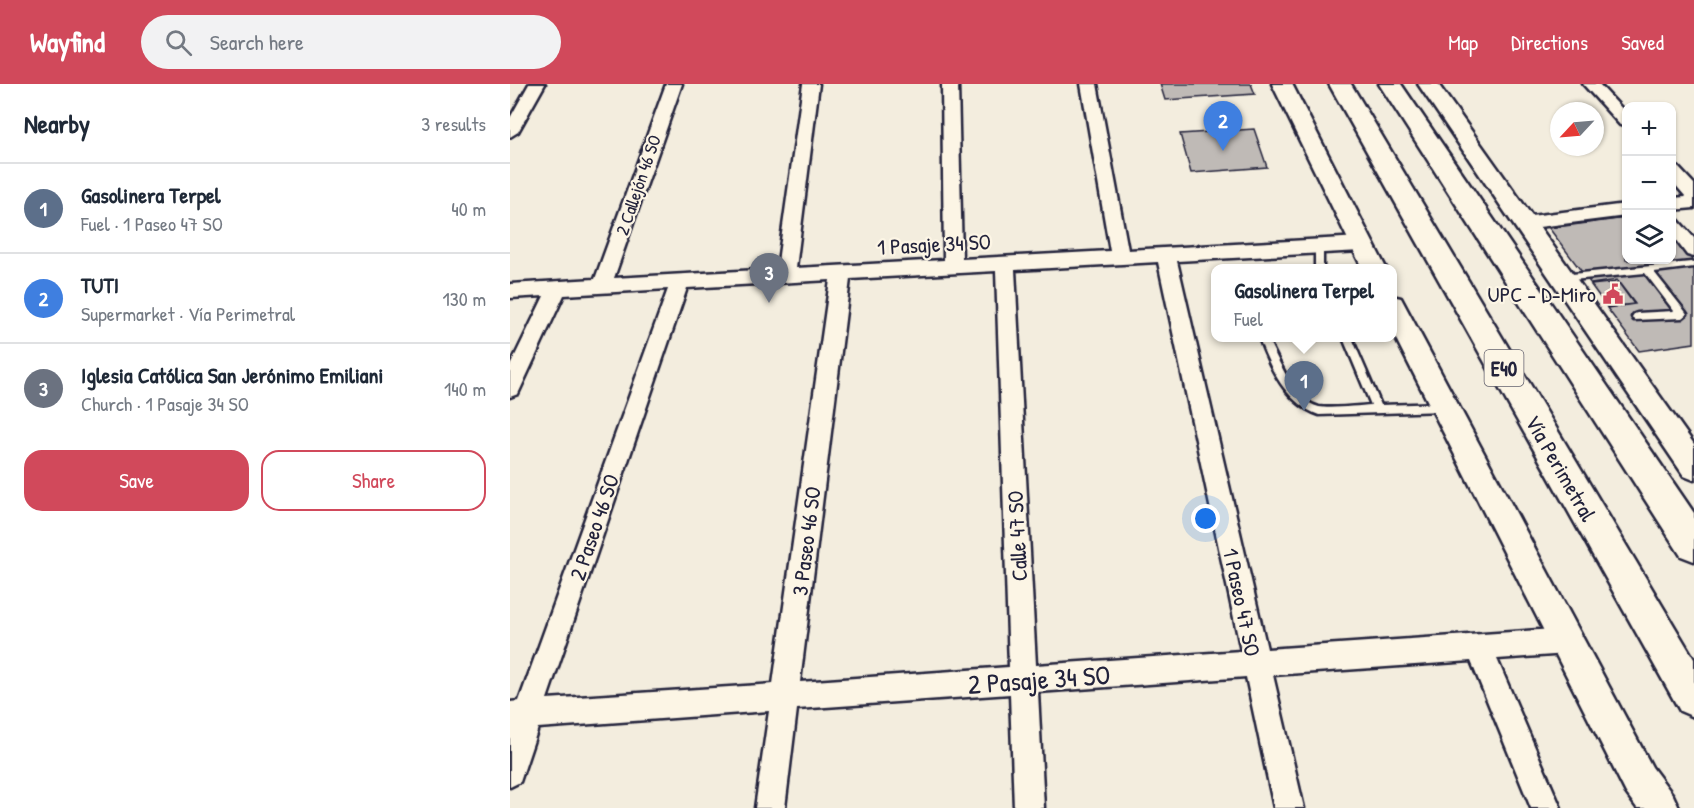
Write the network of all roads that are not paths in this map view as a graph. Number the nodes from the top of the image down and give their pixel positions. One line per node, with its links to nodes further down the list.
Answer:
1 (537, 84): 12 (street)
2 (674, 84): 34 (street, 2 Callejón 46 SO)
3 (811, 84): 31 (street)
4 (950, 84): 28 (street)
5 (1089, 84): 23 (street)
6 (1282, 84): 20 (street)
7 (1340, 84): 51 (highway, Vía Perimetral / E40)
8 (1390, 84): 45 (highway)
9 (1428, 84): 18 (street)
10 (1591, 84): 11 (street)
11 (1622, 118)
12 (510, 132)
13 (1676, 176): 14 (street)
14 (1694, 195)
15 (1694, 202): 16 (street)
16 (1676, 204)
17 (1622, 211): 18 (street)
18 (1523, 223): 32 (street)
19 (1676, 232): 24 (street)
20 (1361, 244): 21 (street, 1 Pasaje 34 SO); 27 (street)
21 (1318, 247): 22 (street, 1 Pasaje 34 SO); 26 (lane)
22 (1166, 255): 23 (street, 1 Pasaje 34 SO); 48 (street, 1 Paseo 47 SO)
23 (1120, 257): 25 (street, 1 Pasaje 34 SO)
24 (1692, 257): 29 (lane)
25 (1005, 264): 28 (street, 1 Pasaje 34 SO); 49 (street, Calle 47 SO)
26 (1319, 264)
27 (1372, 264)
28 (953, 267): 30 (street, 1 Pasaje 34 SO)
29 (1647, 269): 32 (lane); 38 (lane)
30 (841, 273): 31 (street, 1 Pasaje 34 SO); 50 (street, 3 Paseo 46 SO)
31 (786, 276): 33 (street, 1 Pasaje 34 SO)
32 (1562, 278): 44 (street)
33 (680, 282): 34 (street, 1 Pasaje 34 SO); 52 (street, 2 Paseo 46 SO)
34 (603, 286): 35 (street, 1 Pasaje 34 SO)
35 (556, 289): 36 (street, 1 Pasaje 34 SO); 41 (street)
36 (510, 291)
37 (1397, 314): 42 (street)
38 (1636, 317)
39 (1265, 342): 43 (lane)
40 (1350, 342): 43 (lane)
41 (510, 388)
42 (1446, 407): 43 (lane); 46 (street)
43 (1377, 408)
44 (1694, 467)
45 (1694, 544)
46 (1568, 641): 47 (street, 2 Pasaje 34 SO); 54 (street)
47 (1479, 648): 48 (street, 2 Pasaje 34 SO); 58 (street)
48 (1256, 664): 49 (street, 2 Pasaje 34 SO); 57 (street, 1 Paseo 47 SO)
49 (1024, 680): 50 (street, 2 Pasaje 34 SO); 56 (street, Calle 47 SO)
50 (785, 696): 52 (street, 2 Pasaje 34 SO); 55 (street, 3 Paseo 46 SO)
51 (1694, 697)
52 (519, 715): 53 (street, 2 Paseo 46 SO)
53 (510, 772)
54 (1651, 799)
55 (770, 808)
56 (1029, 808)
57 (1289, 808)
58 (1546, 808)

